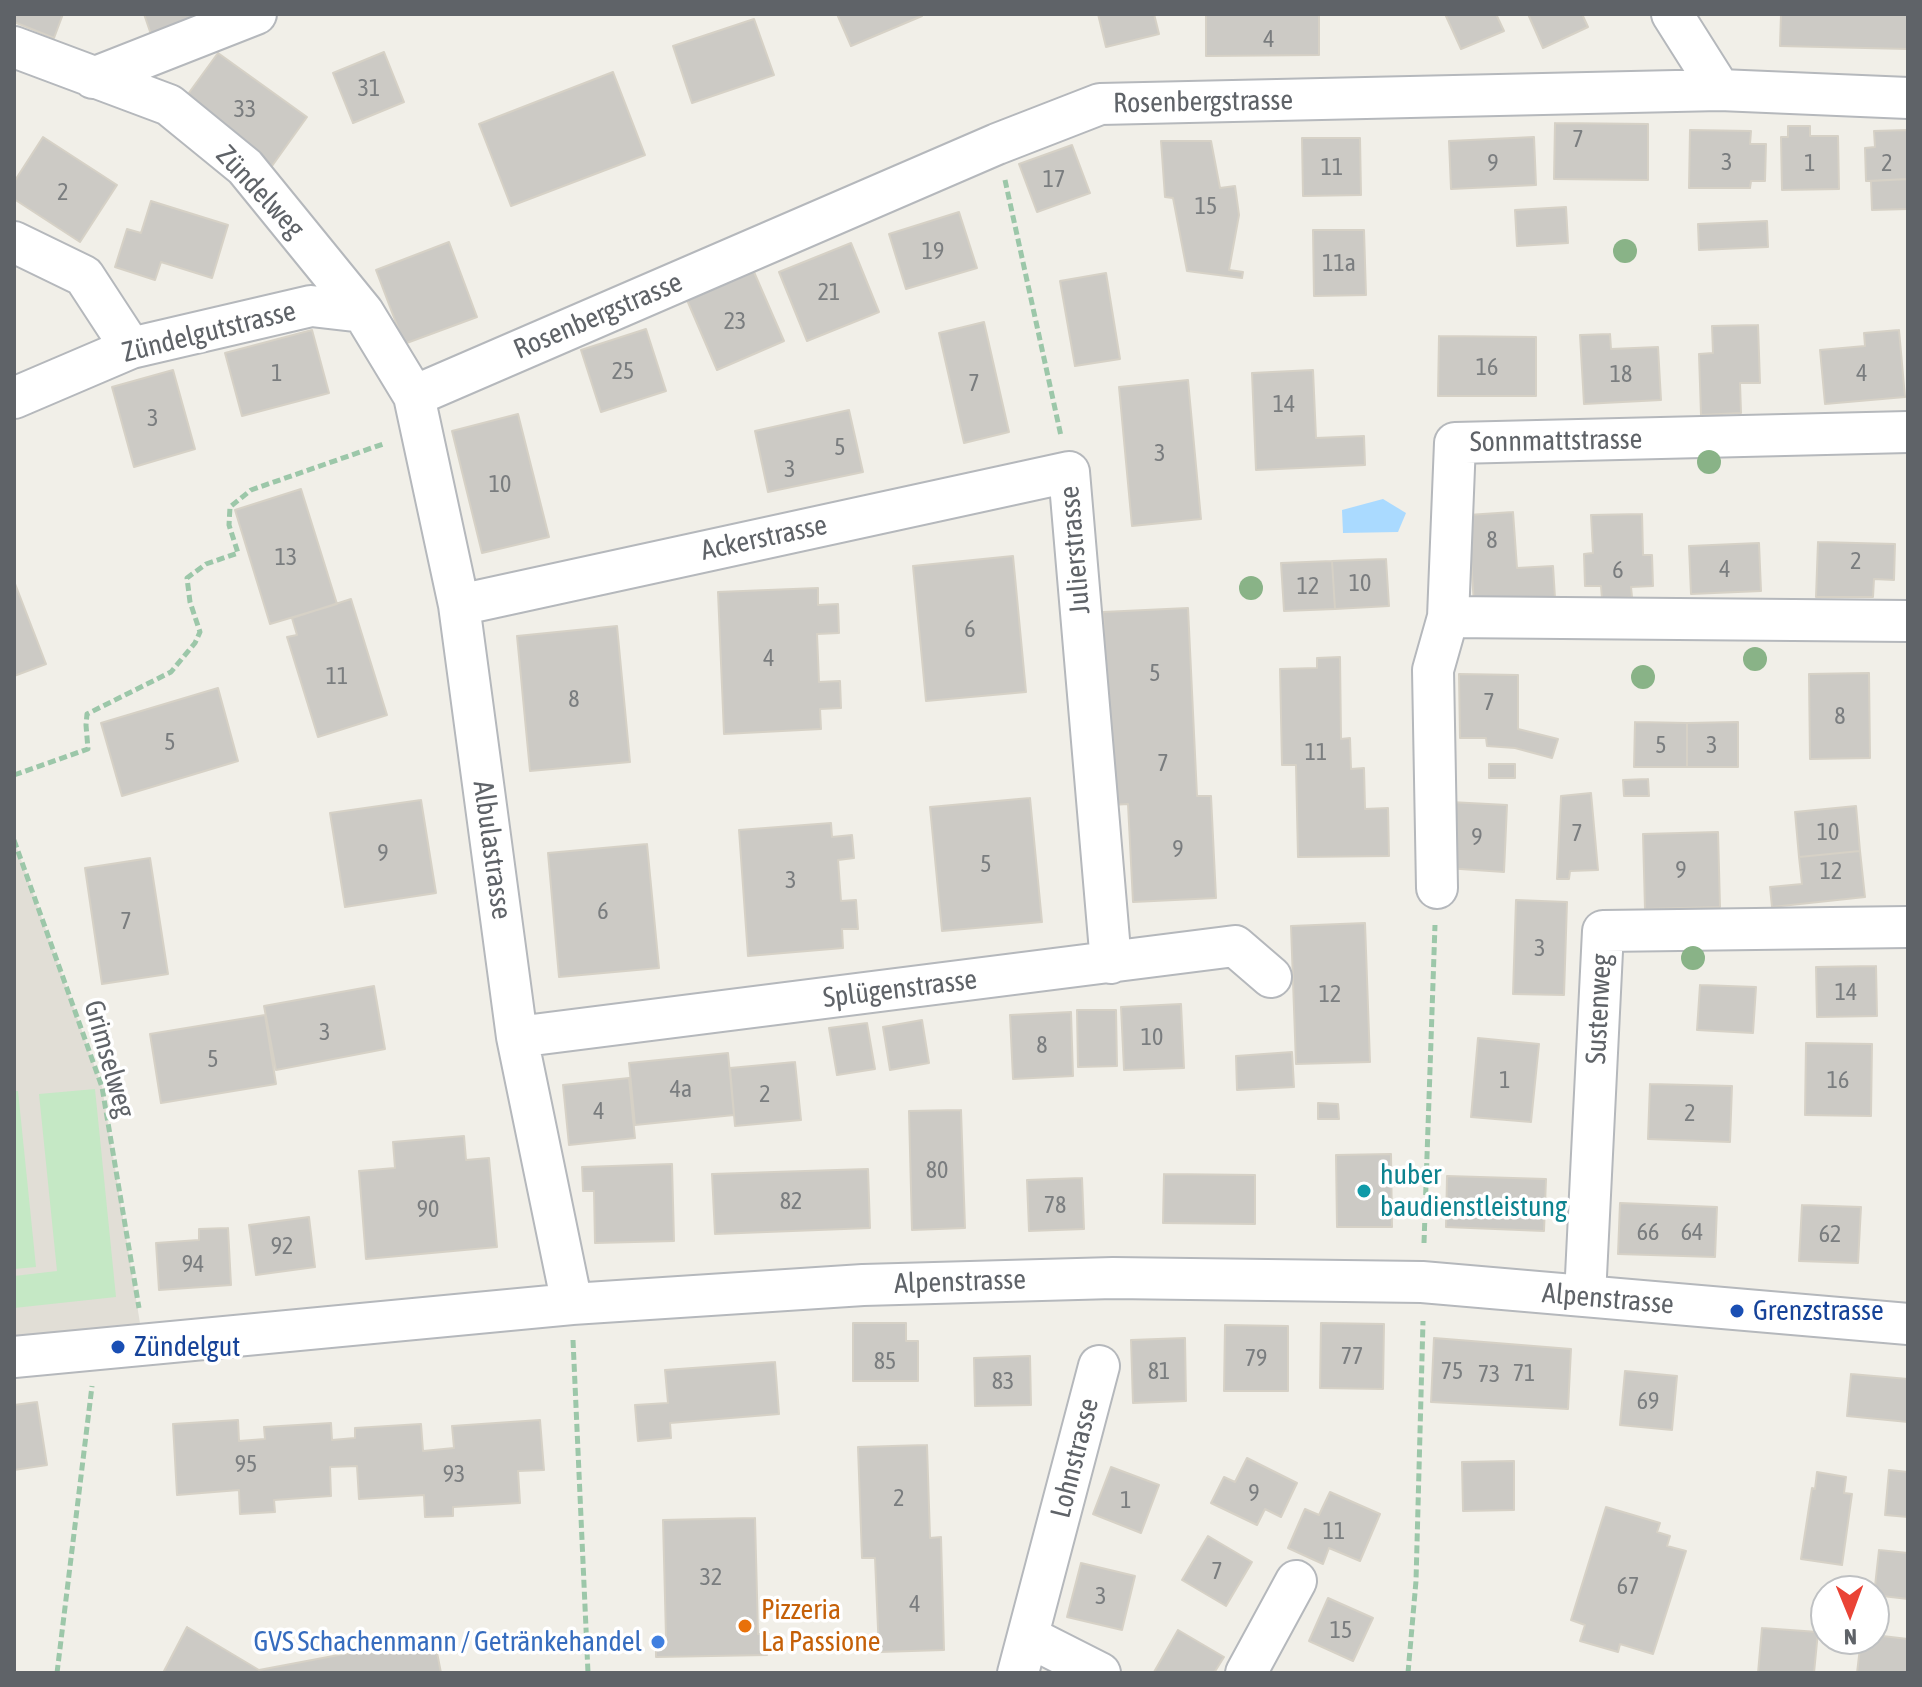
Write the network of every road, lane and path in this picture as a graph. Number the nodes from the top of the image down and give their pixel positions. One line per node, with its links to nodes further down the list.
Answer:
1 (256, 14): 4 (street)
2 (1672, 14): 5 (street)
3 (14, 47): 4 (street, Zündelweg)
4 (93, 78): 9 (street, Zündelweg)
5 (1720, 90): 6 (street, Rosenbergstrasse); 7 (street, Rosenbergstrasse)
6 (1908, 98)
7 (997, 144): 12 (street, Rosenbergstrasse); 14 (path, Julierstrasse)
8 (14, 242): 10 (street)
9 (363, 312): 10 (street, Zündelgutstrasse); 12 (street)
10 (131, 348): 11 (street, Zündelgutstrasse)
11 (14, 398)
12 (417, 413): 15 (street, Albulastrasse); 18 (path)
13 (1908, 432): 16 (street, Sonnmattstrasse)
14 (1069, 472): 15 (street, Ackerstrasse); 22 (street, Julierstrasse)
15 (459, 605): 24 (street, Albulastrasse)
16 (1448, 617): 17 (street); 20 (street)
17 (1908, 621)
18 (14, 775)
19 (14, 840): 28 (path, Grimselweg)
20 (1437, 888)
21 (1908, 927): 25 (street, Sustenweg)
22 (1111, 963): 23 (street, Splügenstrasse); 24 (street, Splügenstrasse)
23 (1271, 977)
24 (517, 1037): 26 (street, Albulastrasse)
25 (1585, 1296): 26 (street, Alpenstrasse); 27 (street, Alpenstrasse)
26 (572, 1317): 28 (street, Alpenstrasse); 35 (path)
27 (1908, 1324)
28 (145, 1345): 29 (street, Alpenstrasse)
29 (96, 1349): 30 (street, Alpenstrasse); 34 (path)
30 (14, 1357)
31 (1099, 1366): 33 (street, Lohnstrasse)
32 (1296, 1581): 37 (street)
33 (1024, 1655): 36 (street, Lohnstrasse)
34 (57, 1673)
35 (588, 1673)
36 (1100, 1673)
37 (1246, 1673)

